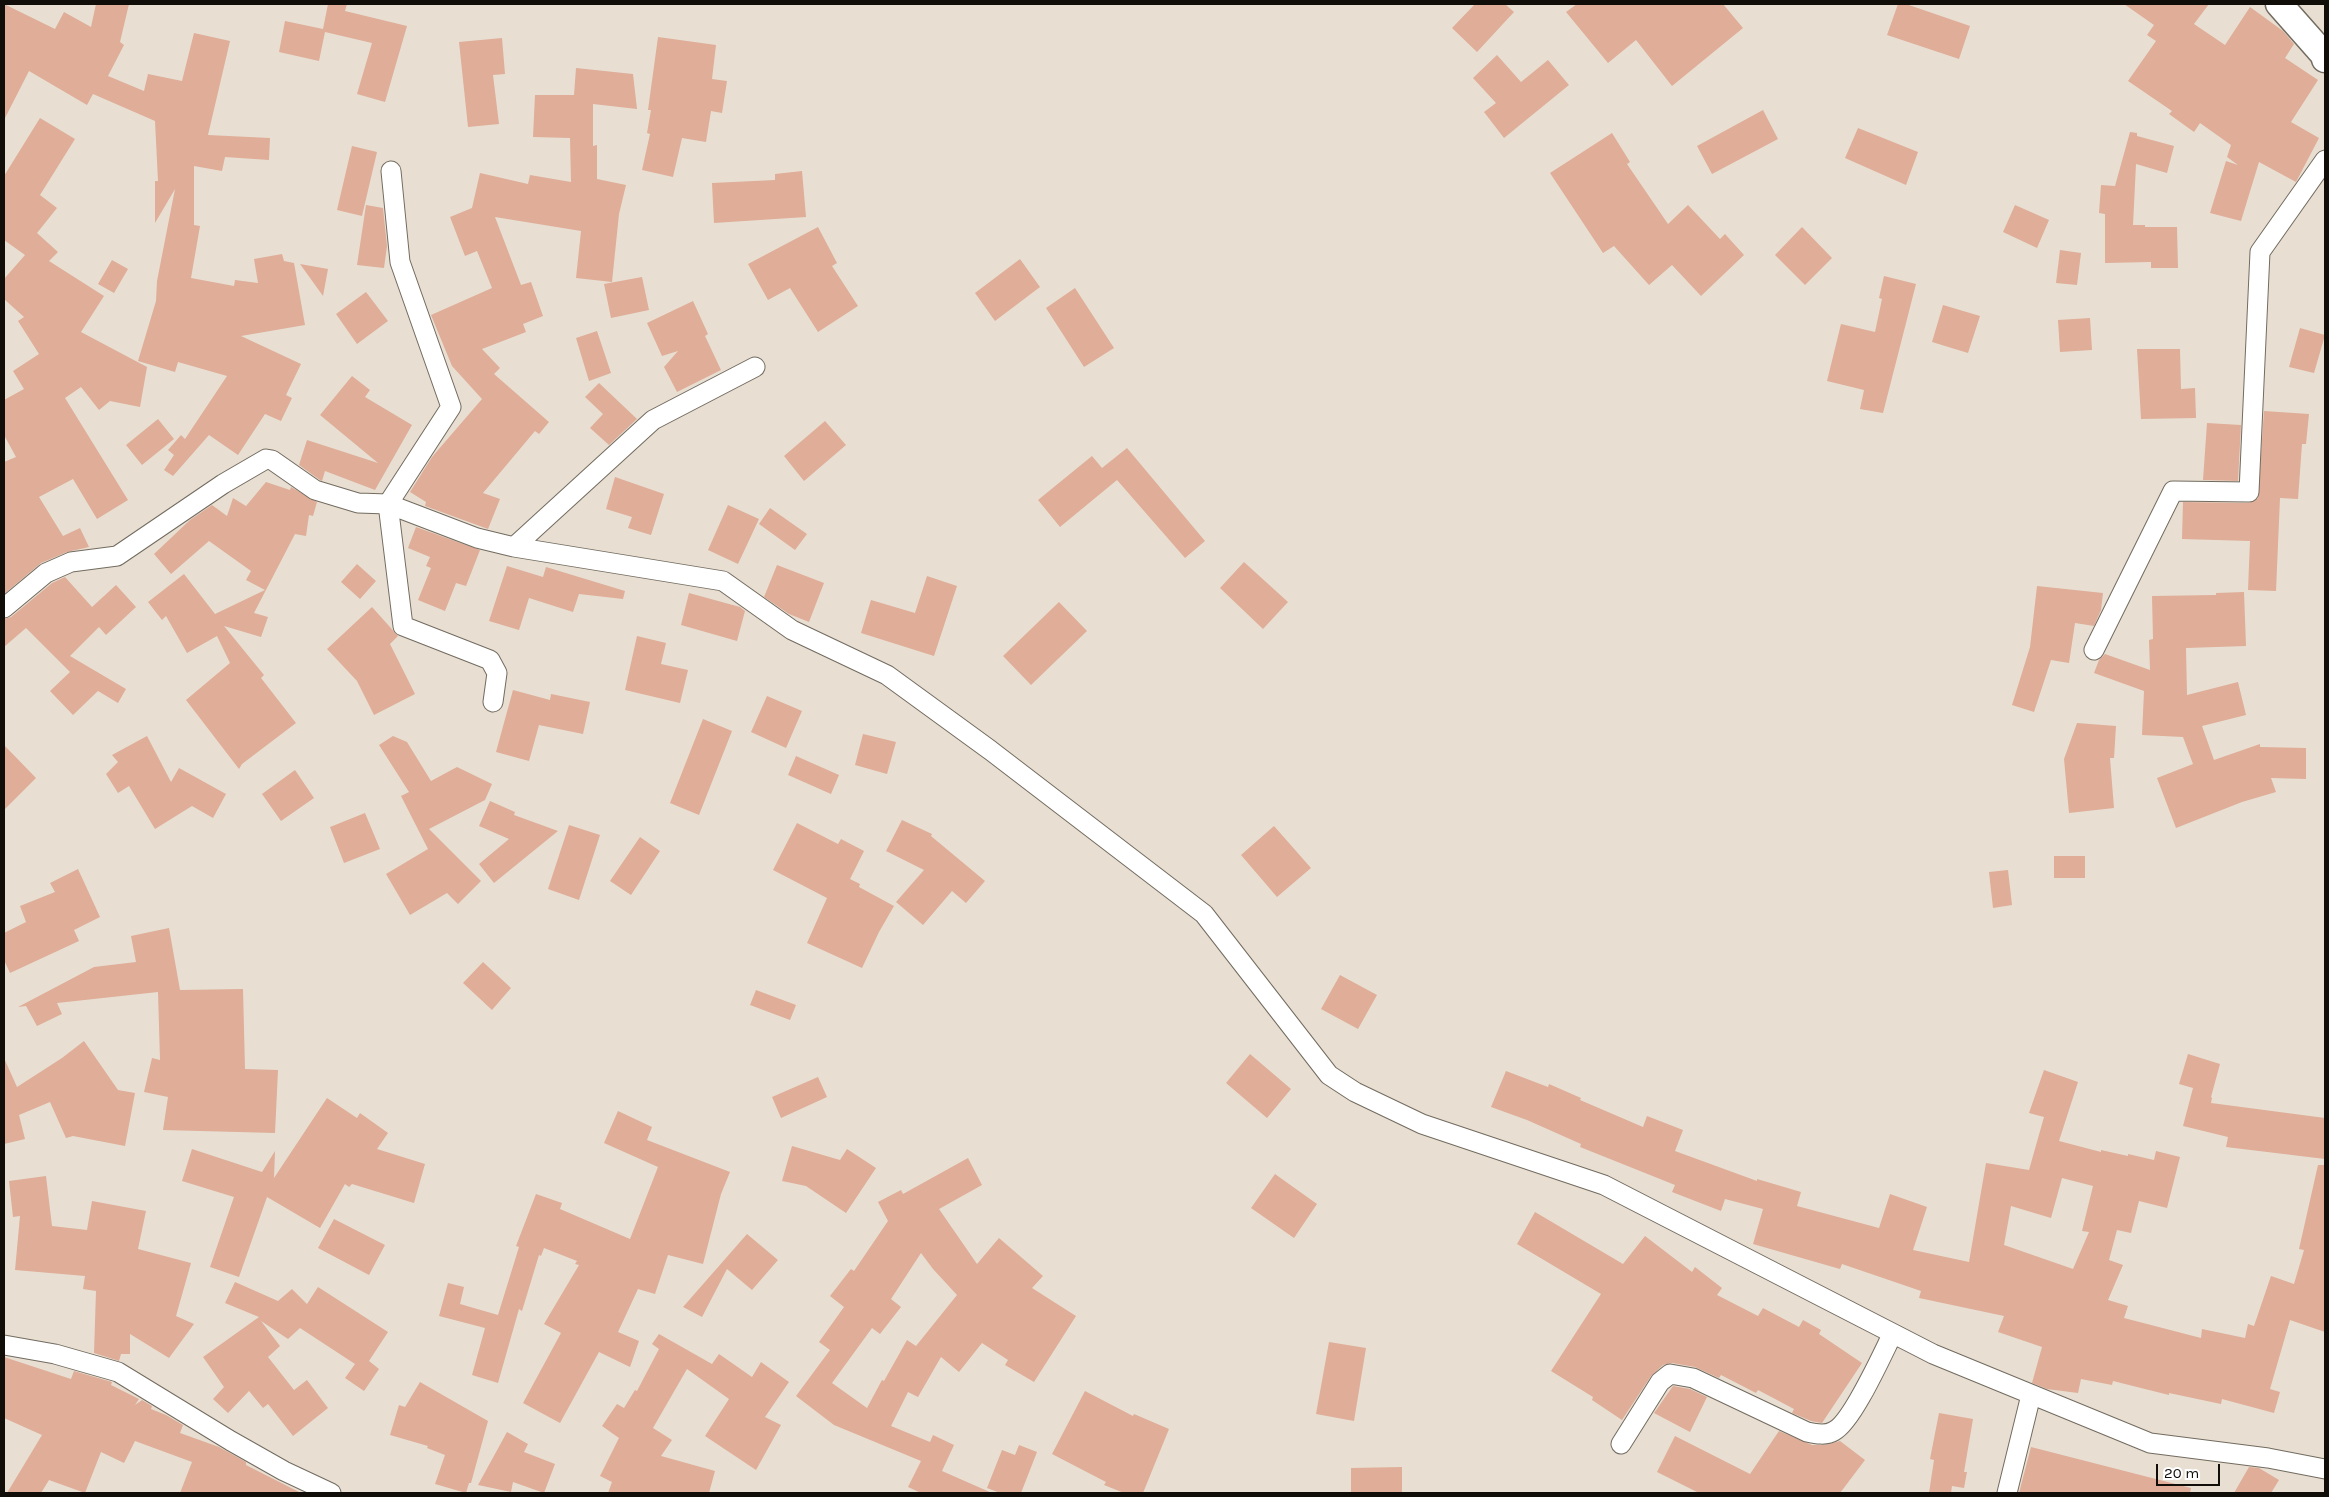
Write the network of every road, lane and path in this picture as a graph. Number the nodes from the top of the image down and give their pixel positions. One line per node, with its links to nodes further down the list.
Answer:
1 (2279, 4): 2 (street)
2 (2325, 59)
3 (2325, 160): 9 (street)
4 (391, 171): 6 (street)
5 (755, 367): 7 (street)
6 (388, 504): 7 (street); 8 (street); 10 (street)
7 (514, 548): 11 (street)
8 (4, 608)
9 (2094, 650)
10 (493, 702)
11 (1892, 1335): 13 (street); 14 (street)
12 (4, 1345): 16 (street)
13 (2031, 1395): 15 (street); 17 (street)
14 (1621, 1444)
15 (2325, 1469)
16 (331, 1493)
17 (2007, 1493)

